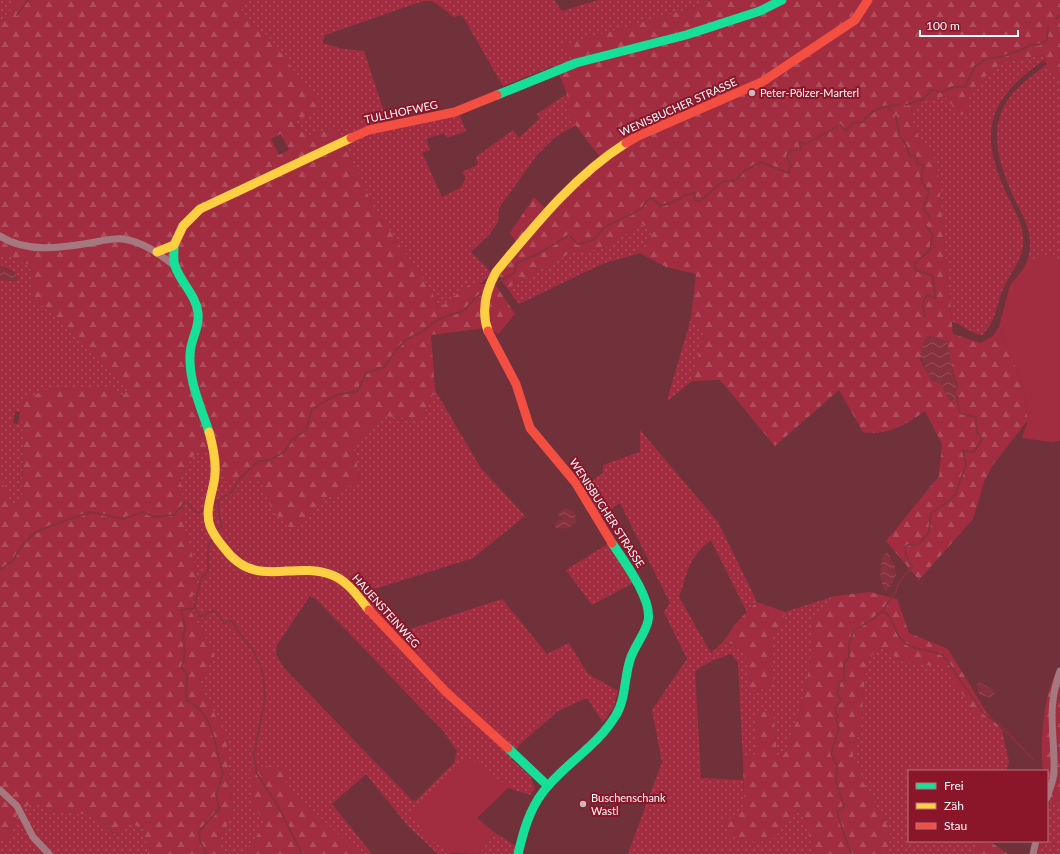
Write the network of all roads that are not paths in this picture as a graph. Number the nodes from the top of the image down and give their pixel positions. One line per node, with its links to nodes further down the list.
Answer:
1 (782, 0): 4 (street, TULLHOFWEG)
2 (868, 0): 8 (street, WENISBUCHER STRASSE)
3 (0, 236): 5 (street)
4 (174, 245): 5 (street); 6 (street, HAUENSTEINWEG)
5 (157, 252): 6 (street, HAUENSTEINWEG)
6 (175, 266): 8 (street, HAUENSTEINWEG)
7 (1060, 671): 10 (street)
8 (548, 786): 13 (street, WENISBUCHER STRASSE)
9 (0, 790): 12 (street)
10 (1048, 794)
11 (1036, 842): 14 (street)
12 (49, 854)
13 (518, 854)
14 (1033, 854)

